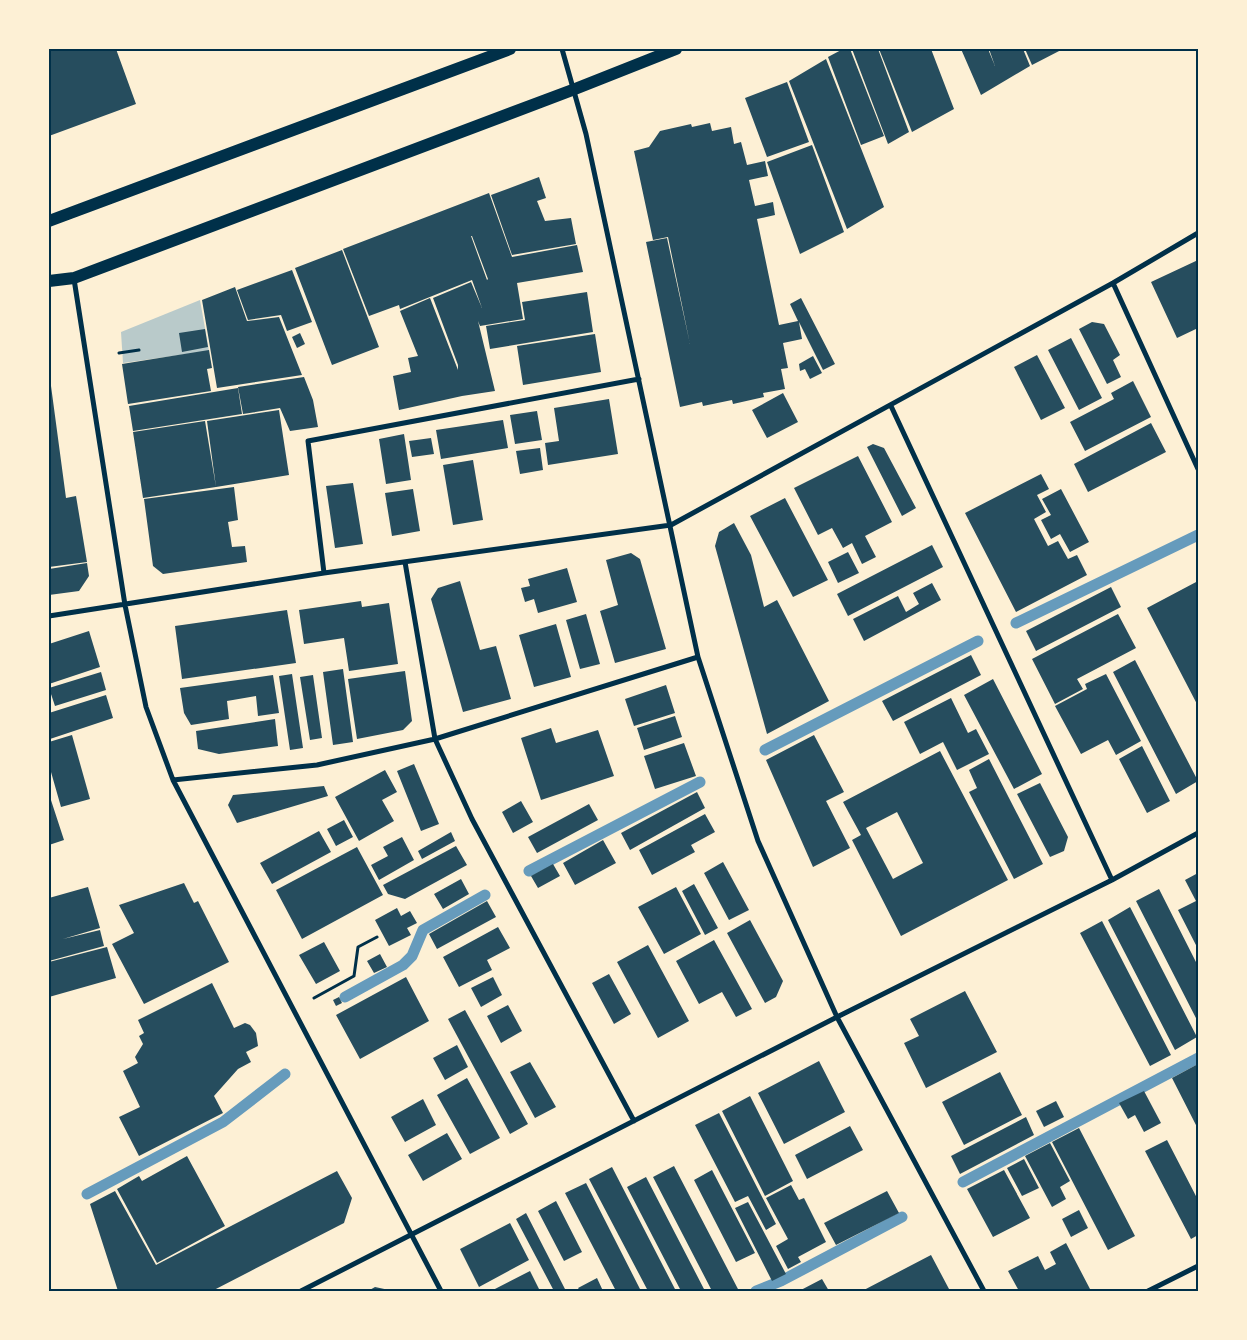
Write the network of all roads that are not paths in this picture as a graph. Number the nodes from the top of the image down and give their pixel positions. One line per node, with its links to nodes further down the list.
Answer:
1 (510, 49): 5 (main road)
2 (562, 49): 4 (street)
3 (676, 49): 4 (main road)
4 (575, 89): 7 (main road); 10 (street)
5 (49, 222)
6 (1198, 234): 9 (street)
7 (74, 278): 8 (main road); 16 (street)
8 (49, 281)
9 (1113, 283): 11 (street); 12 (street)
10 (639, 379): 13 (street); 15 (street)
11 (891, 406): 13 (street); 22 (street)
12 (1198, 470)
13 (671, 525): 14 (street); 18 (street)
14 (405, 562): 15 (street); 19 (street)
15 (324, 573): 16 (street)
16 (125, 605): 17 (street); 20 (street)
17 (49, 616)
18 (698, 657): 19 (street); 23 (street)
19 (435, 739): 20 (street); 24 (street)
20 (173, 780): 25 (street)
21 (1198, 833): 22 (street)
22 (1112, 880): 23 (street)
23 (837, 1017): 24 (street); 29 (street)
24 (634, 1120): 25 (street)
25 (410, 1234): 27 (street); 28 (street)
26 (1198, 1266): 30 (street)
27 (301, 1291)
28 (441, 1291)
29 (984, 1291)
30 (1148, 1291)

